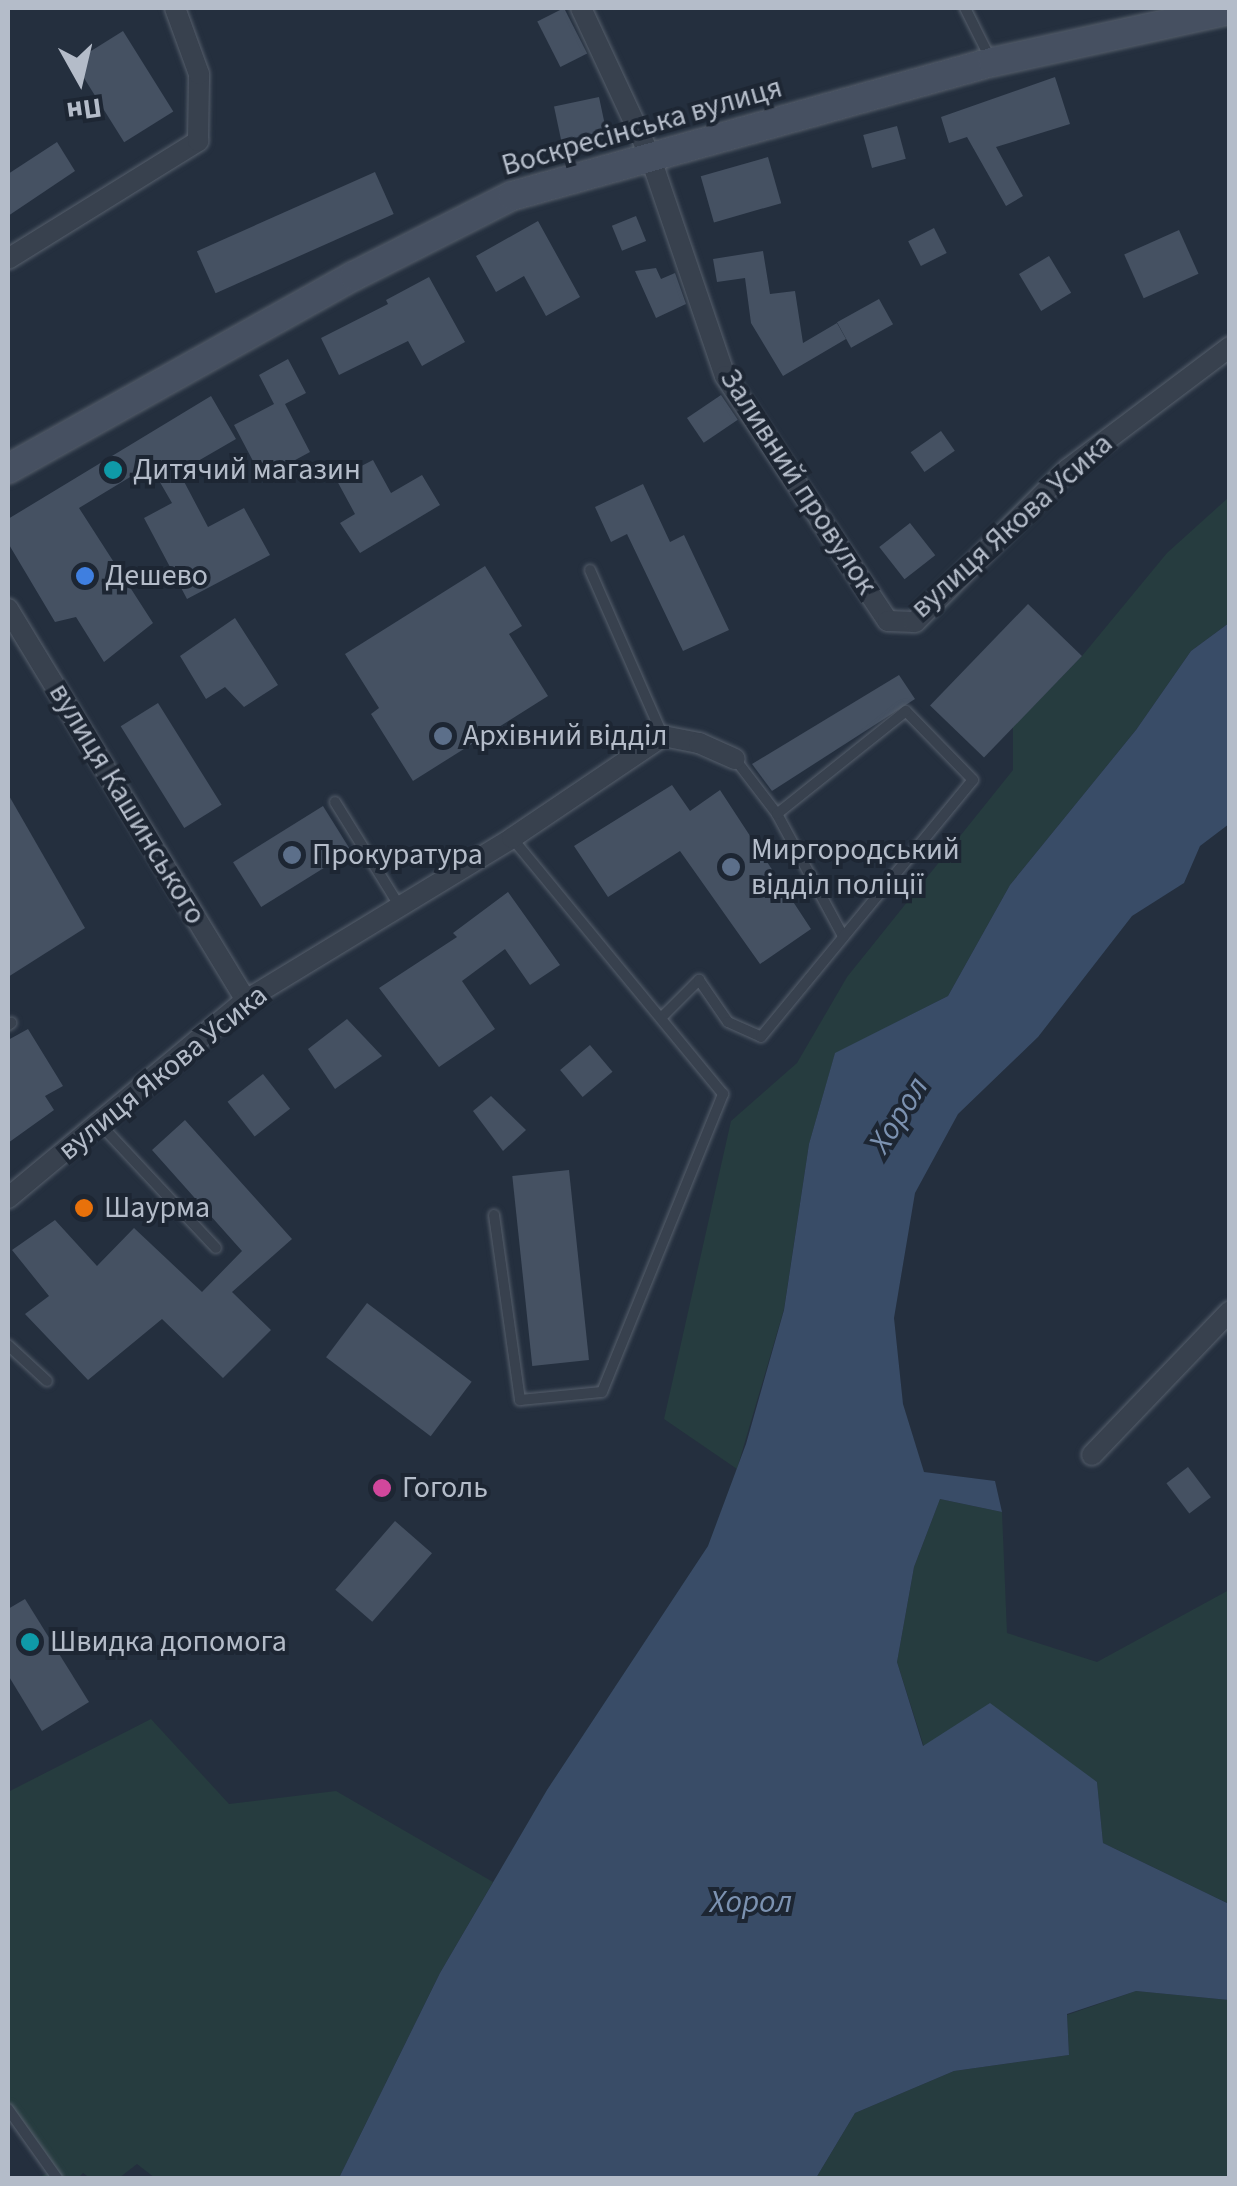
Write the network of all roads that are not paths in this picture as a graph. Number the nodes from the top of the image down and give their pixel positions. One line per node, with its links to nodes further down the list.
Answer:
1 (175, 8): 7 (street)
2 (581, 8): 6 (street, Заливний провулок)
3 (965, 8): 5 (lane)
4 (1230, 10): 5 (street, Воскресінська вулиця)
5 (992, 62): 6 (street, Воскресінська вулиця)
6 (650, 156): 9 (street, Воскресінська вулиця); 12 (street, Заливний провулок)
7 (8, 259)
8 (1230, 347): 12 (street, вулиця Якова Усика)
9 (8, 469)
10 (590, 570): 13 (lane)
11 (8, 609): 20 (street, вулиця Кашинського)
12 (888, 620)
13 (664, 736): 14 (street); 17 (street, вулиця Якова Усика)
14 (735, 759): 16 (lane)
15 (335, 802): 18 (lane)
16 (777, 814): 19 (lane); 19 (lane)
17 (512, 838): 18 (street, вулиця Якова Усика); 21 (lane)
18 (400, 908): 20 (street, вулиця Якова Усика)
19 (843, 936): 21 (lane)
20 (246, 1000): 22 (street, вулиця Якова Усика)
21 (661, 1018): 24 (lane)
22 (99, 1123): 23 (street, вулиця Якова Усика); 25 (lane)
23 (8, 1198)
24 (494, 1215)
25 (216, 1248)
26 (1230, 1311): 29 (street)
27 (8, 1345): 28 (lane)
28 (47, 1381)
29 (1092, 1455)
30 (8, 2109): 31 (lane)
31 (48, 2176)

